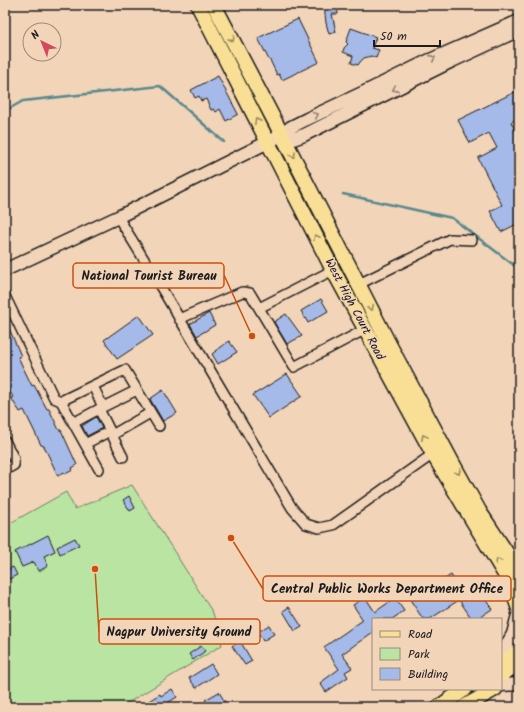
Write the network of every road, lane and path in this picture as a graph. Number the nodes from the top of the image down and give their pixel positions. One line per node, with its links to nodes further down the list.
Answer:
1 (198, 5): 6 (main road, West High Court Road, one-way to 1)
2 (214, 5): 5 (main road, West High Court Road, one-way to 5)
3 (519, 21): 5 (main road, one-way to 3)
4 (519, 30): 5 (main road, one-way to 5)
5 (282, 135): 6 (main road); 11 (main road, West High Court Road, one-way to 11)
6 (268, 142): 7 (main road); 10 (main road, West High Court Road, one-way to 6)
7 (118, 217): 9 (main road); 14 (street)
8 (472, 240): 11 (street)
9 (5, 270)
10 (333, 270): 13 (street); 15 (main road, West High Court Road)
11 (359, 284): 30 (main road, West High Court Road, one-way to 30)
12 (5, 296): 18 (street)
13 (258, 308): 14 (street); 15 (street)
14 (180, 319): 26 (street)
15 (366, 329): 26 (main road, West High Court Road, one-way to 15)
16 (93, 386): 17 (street); 18 (street); 19 (street)
17 (137, 390): 19 (street); 20 (street)
18 (61, 401): 21 (street)
19 (101, 408): 21 (street); 23 (street)
20 (150, 413): 22 (street); 23 (street)
21 (73, 423): 25 (street)
22 (158, 426)
23 (111, 433): 25 (street); 27 (street)
24 (5, 441): 29 (street)
25 (85, 444): 28 (street)
26 (433, 454): 31 (main road, West High Court Road, one-way to 26)
27 (123, 457)
28 (99, 469)
29 (5, 470)
30 (519, 572)
31 (519, 610): 33 (main road)
32 (519, 651): 34 (main road)
33 (502, 652)
34 (502, 663)
35 (519, 663): 37 (main road)
36 (519, 669): 39 (main road)
37 (502, 674)
38 (519, 674): 40 (main road)
39 (502, 679)
40 (502, 684)
41 (519, 684): 42 (main road)
42 (502, 685)
43 (464, 690): 47 (main road)
44 (478, 690): 48 (main road)
45 (485, 690): 49 (main road)
46 (493, 690): 50 (main road)
47 (439, 707)
48 (451, 707)
49 (459, 707)
50 (464, 707)

